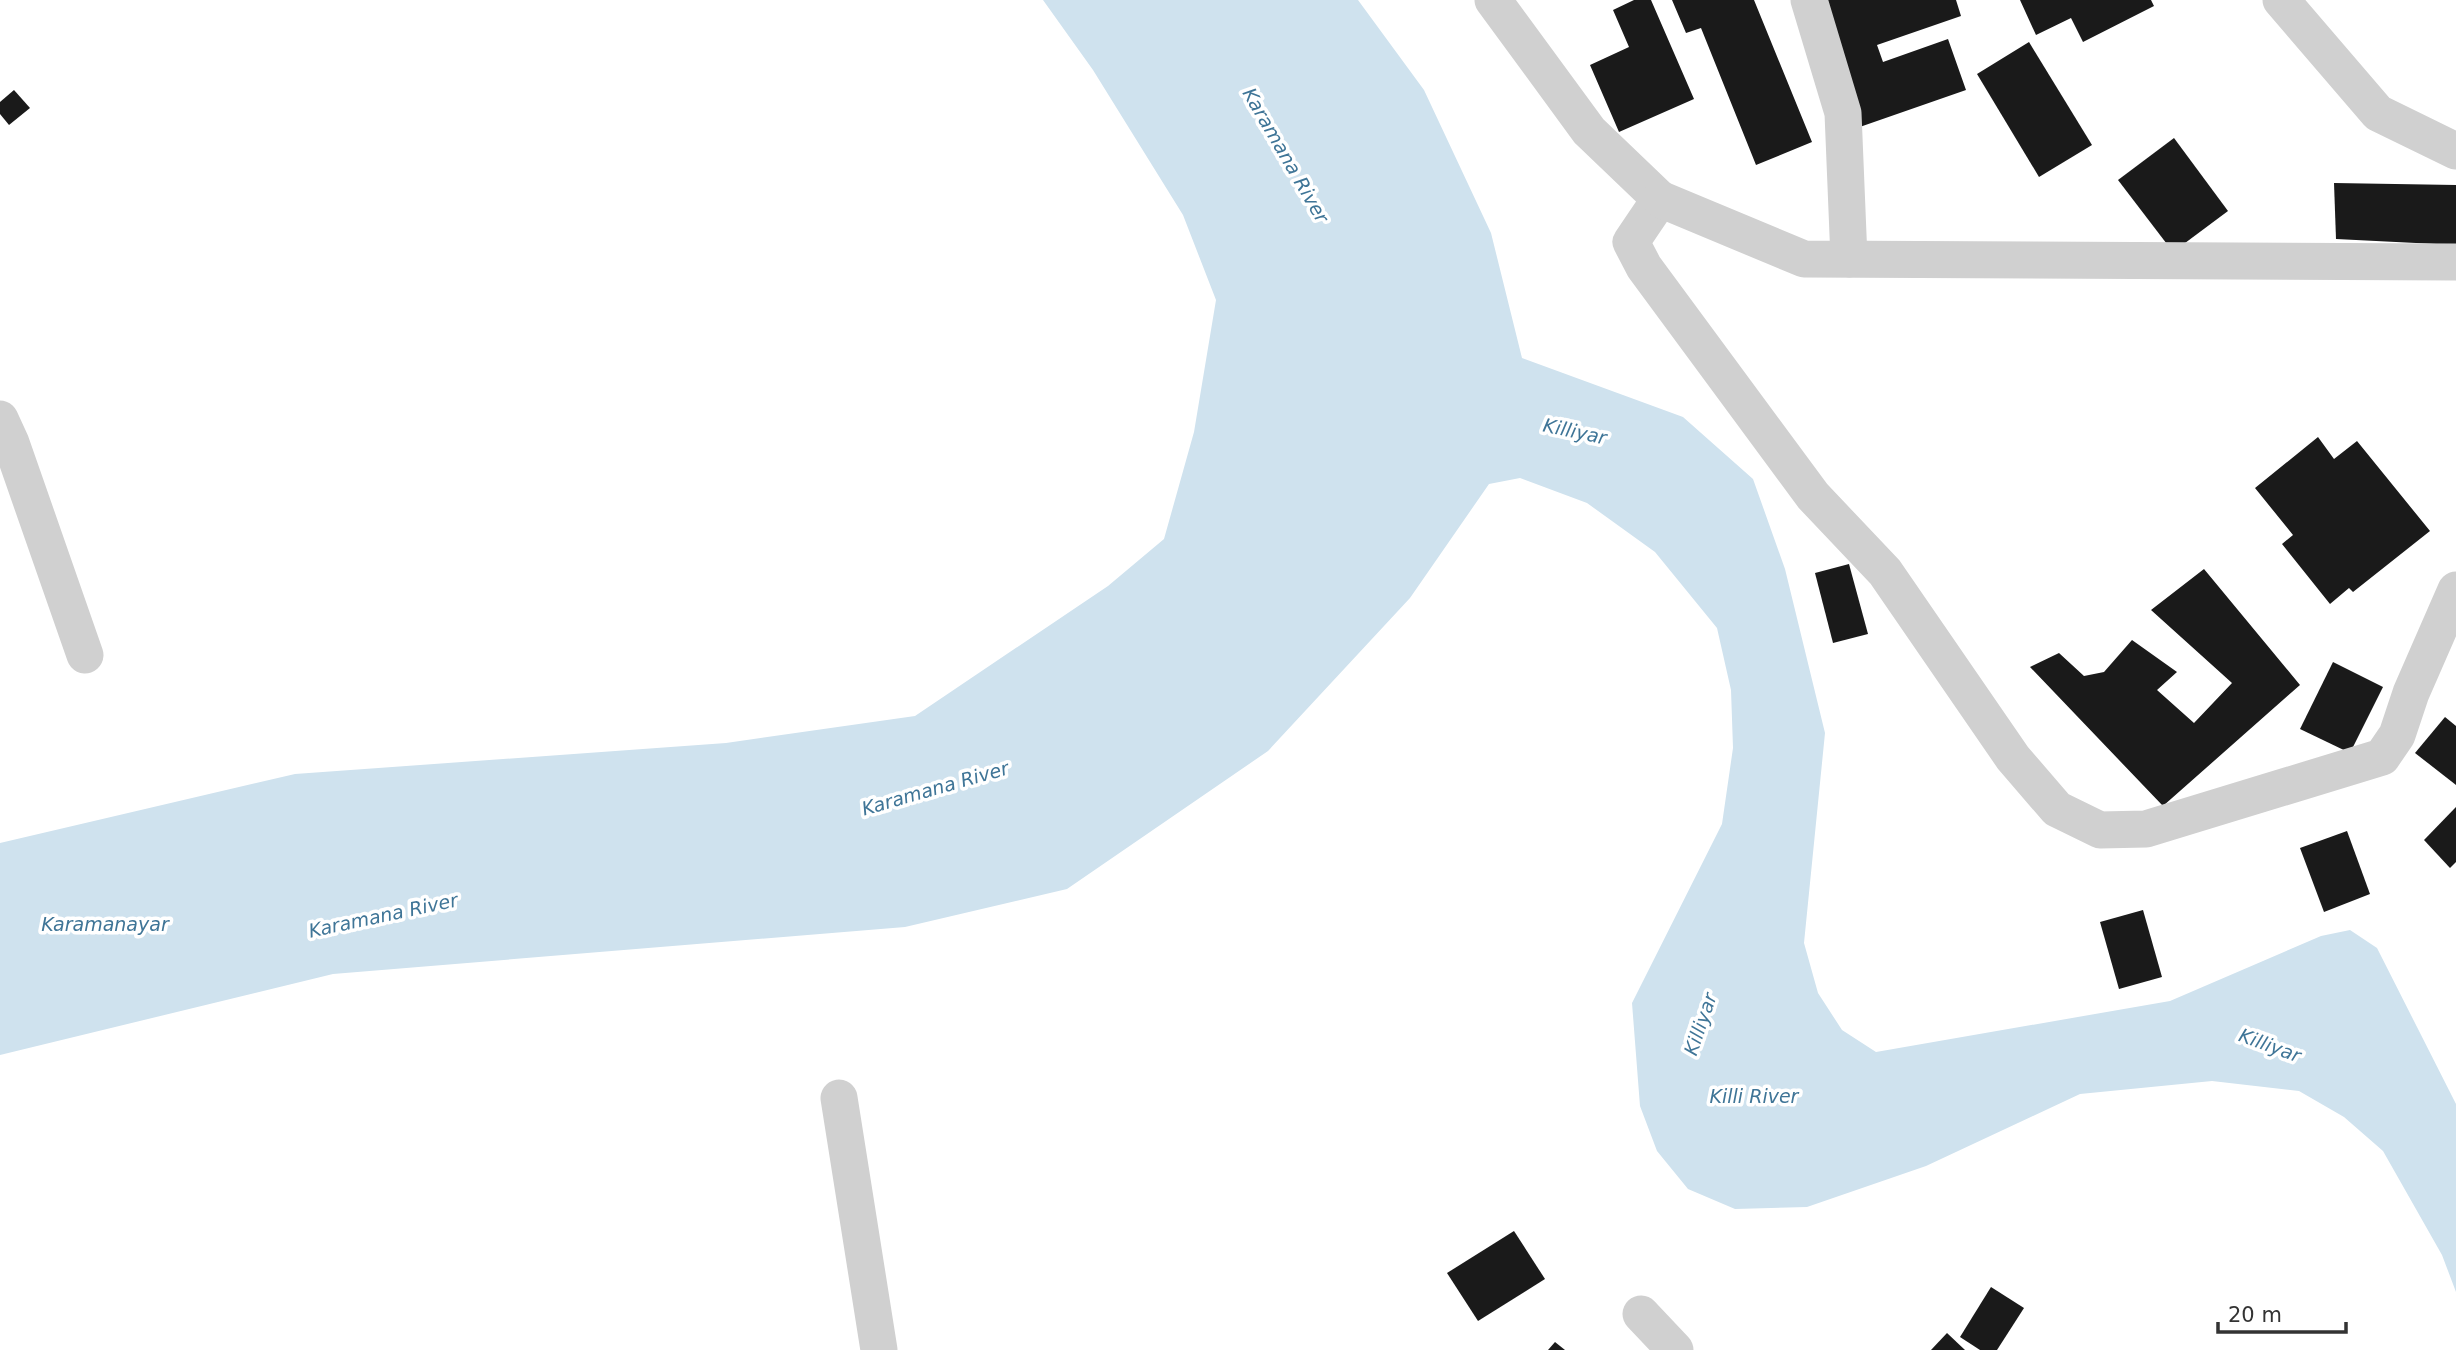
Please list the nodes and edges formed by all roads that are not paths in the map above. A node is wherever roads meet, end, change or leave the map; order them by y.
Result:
1 (1493, 0) edge
2 (1808, 0) edge
3 (2281, 0) edge
4 (2456, 151) edge
5 (1660, 199) junction
6 (1849, 260) junction
7 (2456, 262) edge
8 (0, 419) edge
9 (2456, 590) edge
10 (85, 655) dead end
11 (839, 1098) dead end
12 (1641, 1314) dead end
13 (879, 1350) edge
14 (1675, 1350) edge

1 - 5 street
2 - 6 street
3 - 4 street
5 - 6 street
5 - 9 street
6 - 7 street
8 - 10 street
11 - 13 street
12 - 14 street

